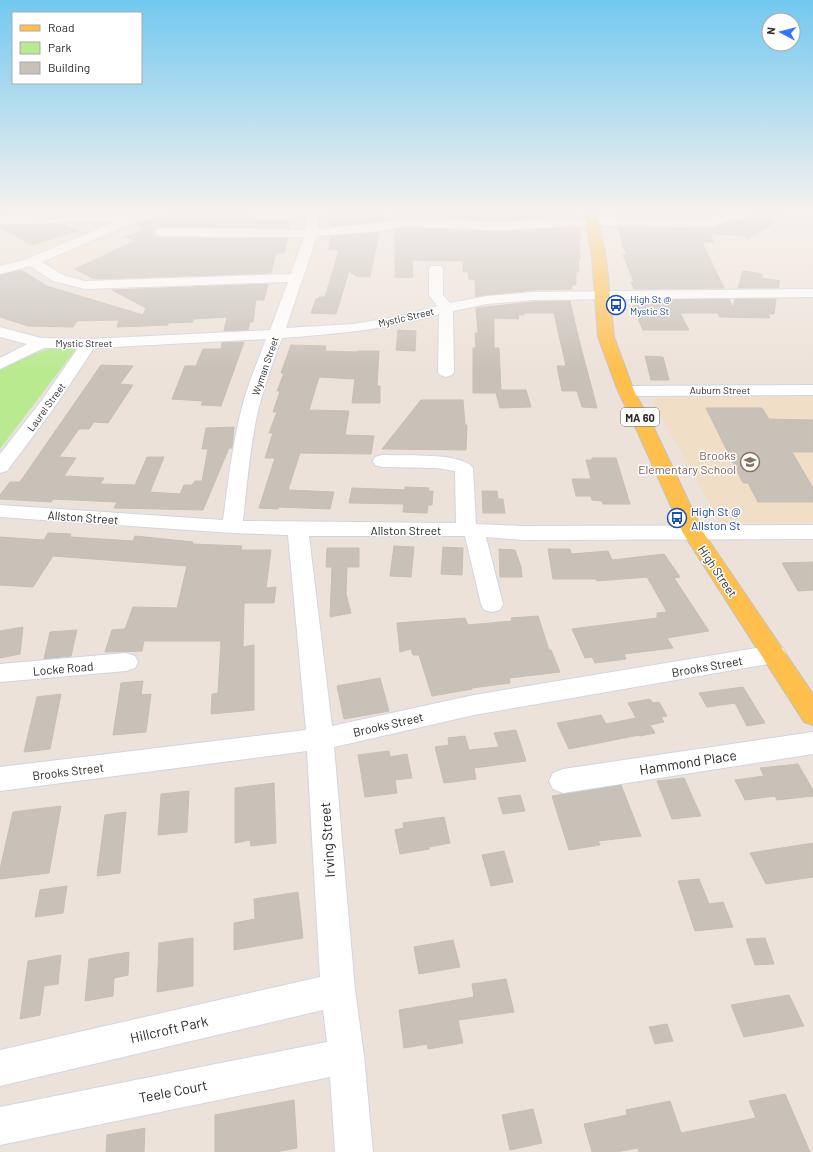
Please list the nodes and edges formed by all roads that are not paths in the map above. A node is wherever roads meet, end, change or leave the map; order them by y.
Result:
1 (25, 264) edge
2 (35, 264) edge
3 (302, 264) edge
4 (600, 264) edge
5 (436, 269) dead end
6 (0, 270) edge
7 (297, 278) junction
8 (813, 293) edge
9 (603, 296) junction
10 (446, 308) junction
11 (0, 332) edge
12 (275, 334) junction
13 (41, 343) junction
14 (90, 344) junction
15 (0, 364) edge
16 (446, 372) dead end
17 (813, 390) edge
18 (626, 391) junction
19 (382, 461) dead end
20 (0, 468) edge
21 (0, 512) edge
22 (232, 527) junction
23 (298, 529) junction
24 (470, 530) junction
25 (813, 532) edge
26 (693, 533) junction
27 (492, 604) dead end
28 (774, 654) junction
29 (126, 662) dead end
30 (0, 673) edge
31 (810, 704) edge
32 (320, 739) junction
33 (813, 743) edge
34 (0, 779) edge
35 (563, 781) dead end
36 (338, 990) junction
37 (346, 1056) junction
38 (0, 1068) edge
39 (0, 1126) edge
40 (354, 1152) edge

1 - 6 street
2 - 7 street
3 - 7 street, Wyman Street
4 - 9 main road, High Street / MA 60
5 - 10 street
7 - 12 street, Wyman Street
8 - 9 street, Mystic Street
9 - 10 street, Mystic Street
9 - 18 main road, High Street / MA 60
10 - 12 street, Mystic Street
10 - 16 street
11 - 13 street, Mystic Street
12 - 14 street, Mystic Street
12 - 22 street, Wyman Street
13 - 14 street, Mystic Street
13 - 15 street
14 - 20 street, Laurel Street
17 - 18 street, Auburn Street
18 - 26 main road, High Street / MA 60
19 - 24 street
21 - 22 street, Allston Street
22 - 23 street, Allston Street
23 - 24 street, Allston Street
23 - 32 street, Irving Street
24 - 26 street, Allston Street
24 - 27 street
25 - 26 street, Allston Street
26 - 28 main road, High Street / MA 60
28 - 31 main road, High Street / MA 60
28 - 32 street, Brooks Street
29 - 30 street, Locke Road
32 - 34 street, Brooks Street
32 - 36 street, Irving Street
33 - 35 street, Hammond Place
36 - 37 street, Irving Street
36 - 38 street, Hillcroft Park
37 - 39 street, Teele Court
37 - 40 street, Irving Street

